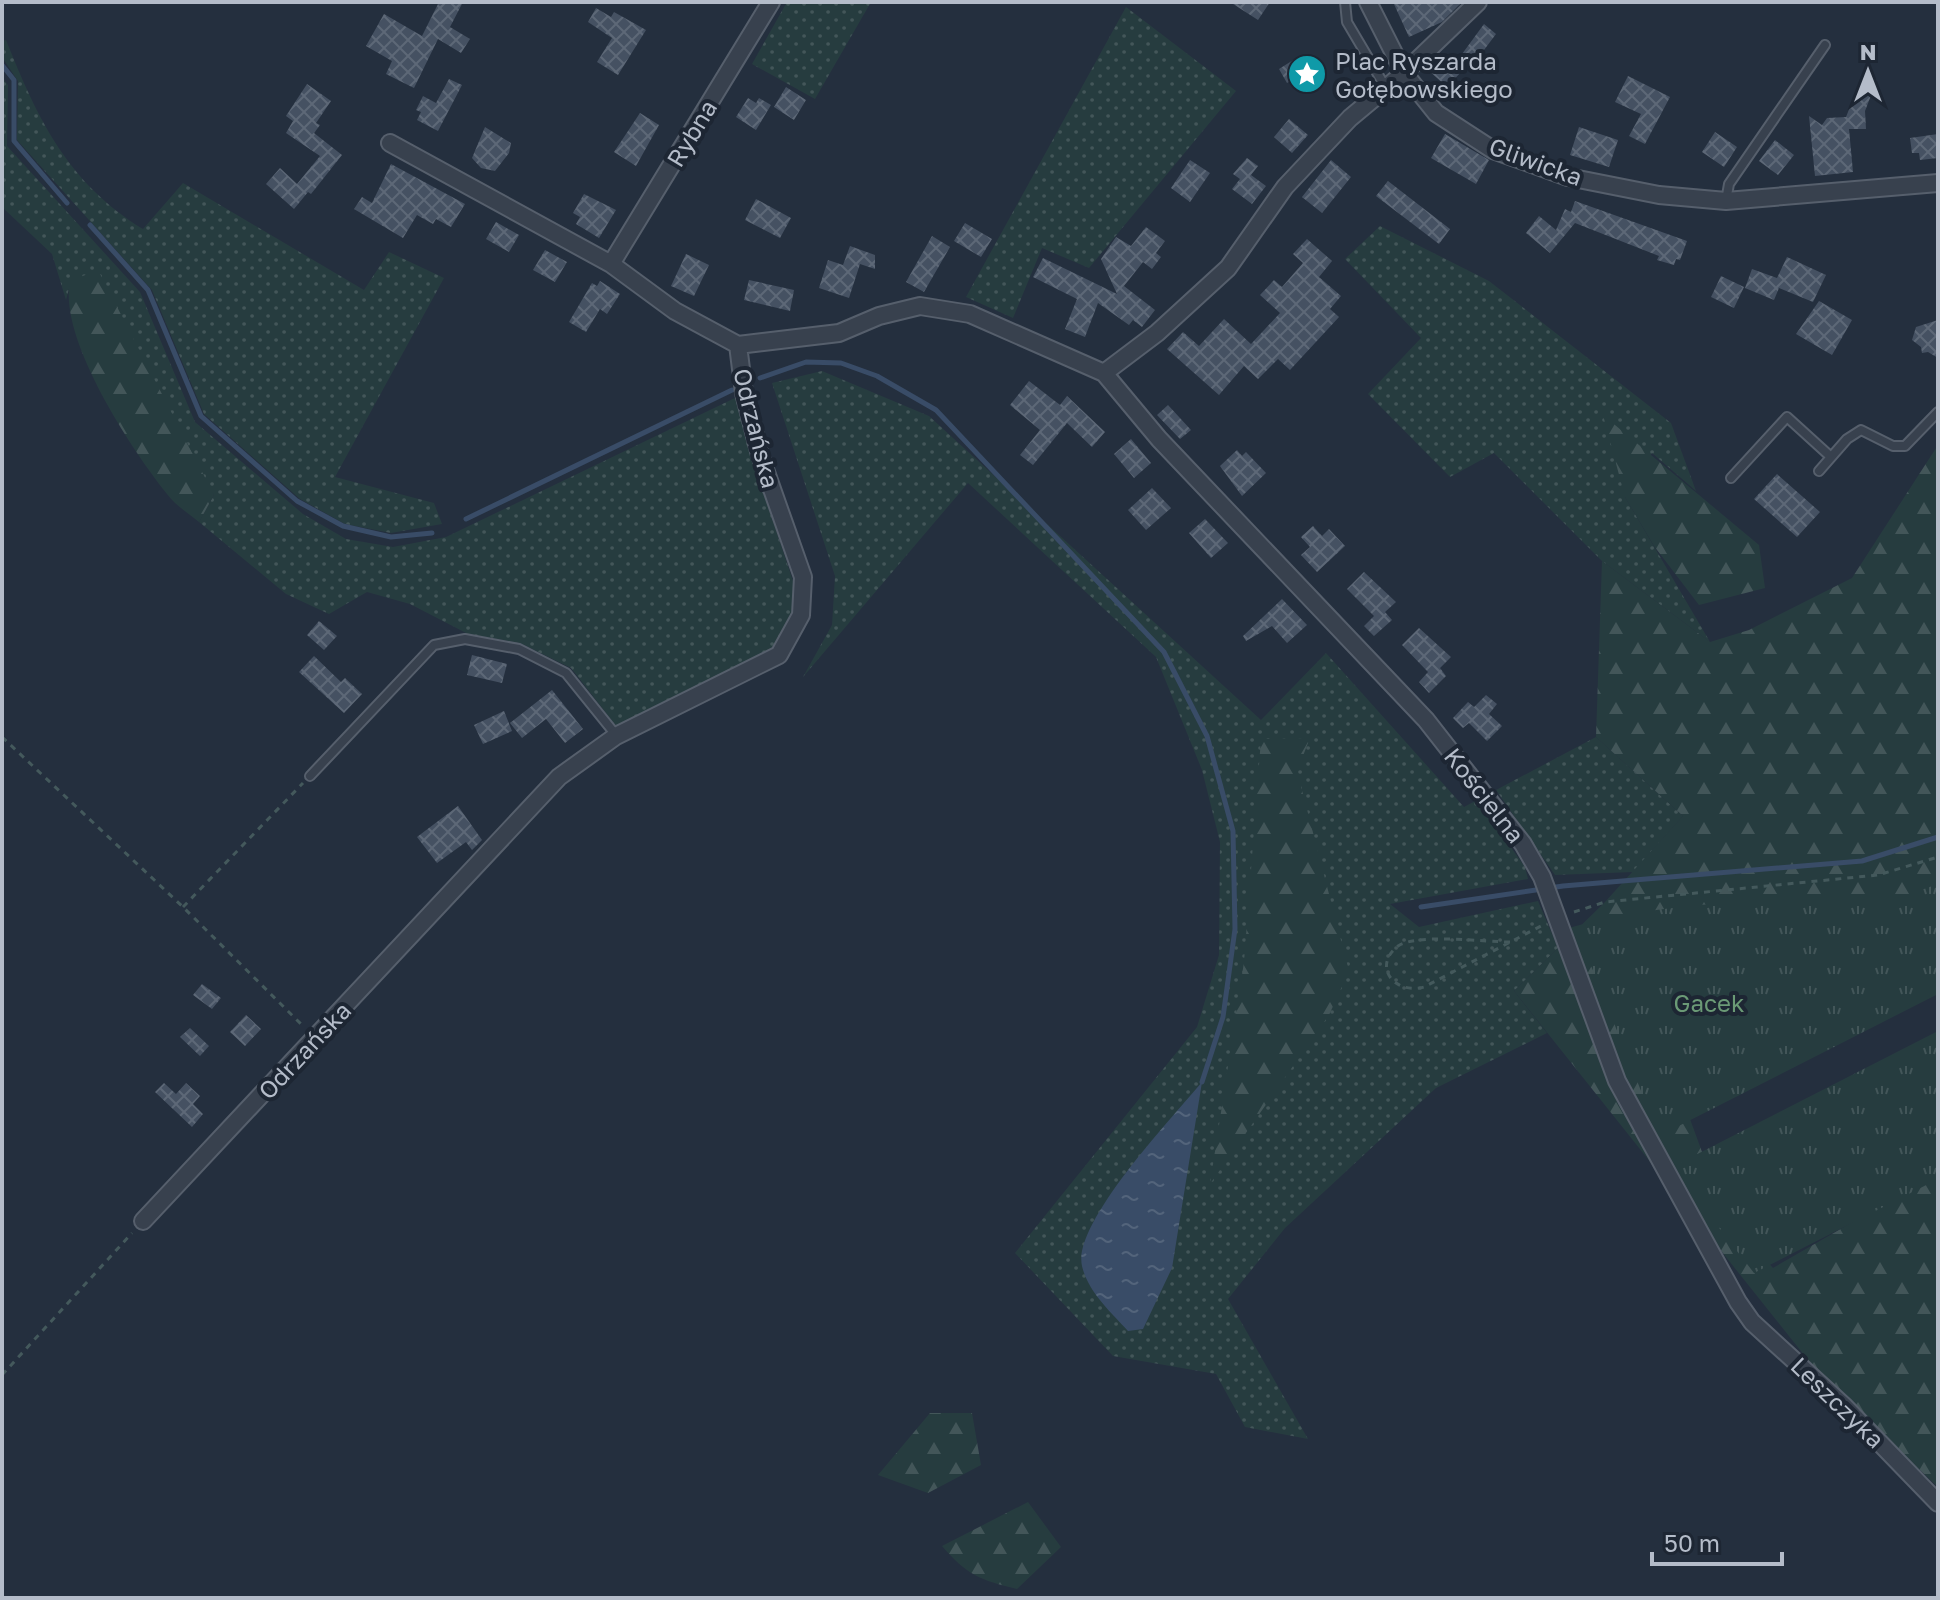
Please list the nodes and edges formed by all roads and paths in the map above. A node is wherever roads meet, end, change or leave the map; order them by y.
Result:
1 (771, 2) edge
2 (1345, 2) edge
3 (1368, 2) edge
4 (1478, 2) edge
5 (1825, 45) dead end
6 (1404, 73) junction
7 (1386, 88) junction
8 (390, 143) dead end
9 (1938, 183) edge
10 (1726, 201) junction
11 (611, 264) junction
12 (738, 345) junction
13 (1104, 373) junction
14 (1938, 412) edge
15 (1831, 457) junction
16 (1819, 471) dead end
17 (1731, 478) dead end
18 (616, 736) junction
19 (2, 737) edge
20 (310, 776) joint
21 (1938, 857) edge
22 (183, 907) junction
23 (1556, 918) junction
24 (1510, 942) junction
25 (315, 1038) junction
26 (143, 1221) joint
27 (1738, 1302) joint
28 (2, 1375) edge
29 (1938, 1503) edge

1 - 11 street, Rybna
2 - 7 lane
3 - 6 street, Gliwicka
4 - 6 street
5 - 10 lane
6 - 7 street
6 - 10 street, Gliwicka
7 - 13 street
8 - 11 street
9 - 10 street, Gliwicka
11 - 12 street
12 - 13 street, Odrzańska
12 - 18 street, Odrzańska
13 - 23 street, Kościelna
14 - 15 lane
15 - 16 lane
15 - 17 lane
18 - 20 lane
18 - 25 street, Odrzańska
19 - 22 path
20 - 22 path
21 - 23 path
22 - 25 path
23 - 24 path
23 - 27 street, Kościelna
24 - 24 path
25 - 26 street, Odrzańska
26 - 28 path
27 - 29 street, Leszczyka

